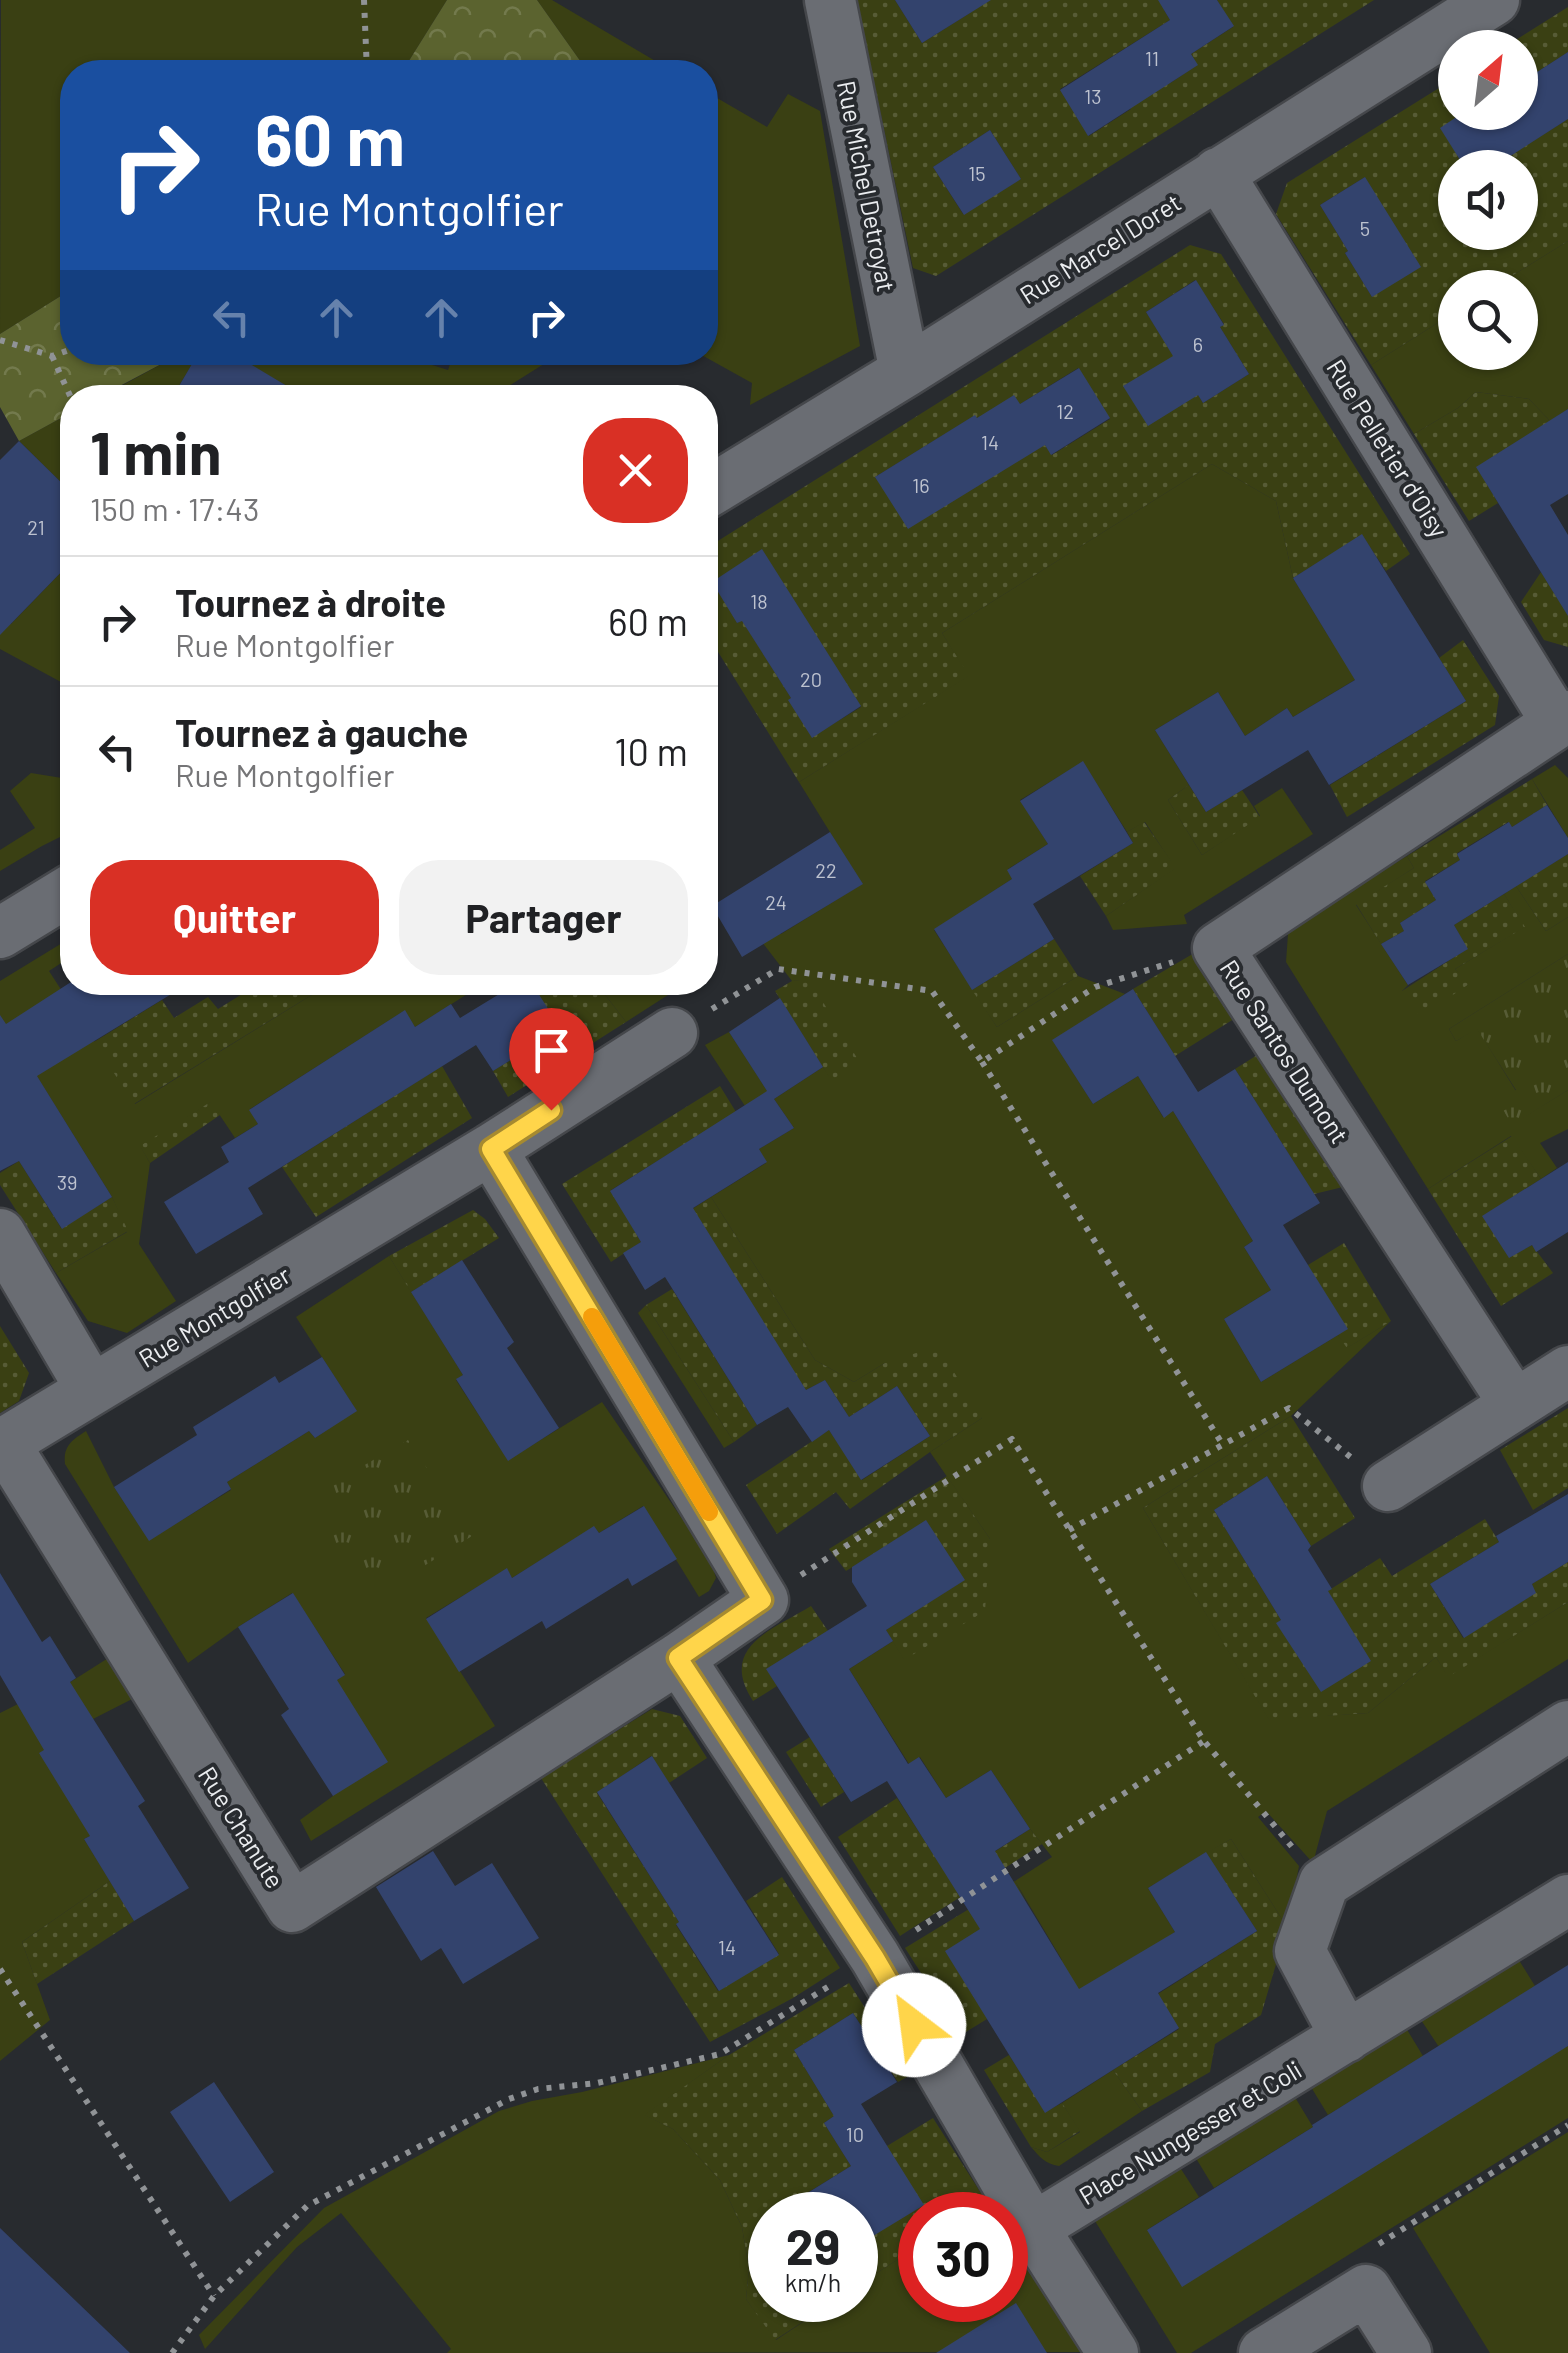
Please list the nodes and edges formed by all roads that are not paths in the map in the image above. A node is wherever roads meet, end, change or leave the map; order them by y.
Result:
1 (830, 0) edge
2 (1494, 0) edge
3 (1218, 173) junction
4 (905, 372) junction
5 (718, 486) edge
6 (1563, 720) edge
7 (60, 896) edge
8 (0, 933) edge
9 (672, 1033) road end
10 (491, 1149) junction
11 (0, 1234) edge
12 (1568, 1371) edge
13 (91, 1390) junction
14 (1515, 1405) junction
15 (1388, 1486) road end
16 (678, 1658) junction
17 (1568, 1726) edge
18 (1568, 1900) edge
19 (1346, 2037) junction
20 (1033, 2228) junction
21 (1113, 2353) edge
22 (1264, 2353) edge
23 (1406, 2353) edge

1 - 4 street, Rue Michel Detroyat
2 - 3 street, Rue Marcel Doret
3 - 4 street, Rue Marcel Doret
3 - 6 street, Rue Pelletier d'Oisy
4 - 5 street, Rue Marcel Doret
6 - 14 street, Rue Santos Dumont
7 - 8 street
9 - 10 street, Rue Montgolfier
10 - 13 street, Rue Montgolfier
10 - 16 street
11 - 13 street
12 - 14 street
13 - 16 street, Rue Chanute
14 - 15 street
16 - 20 street
17 - 19 street
18 - 19 street, Place Nungesser et Coli
19 - 20 street, Place Nungesser et Coli
20 - 21 street
22 - 23 street

